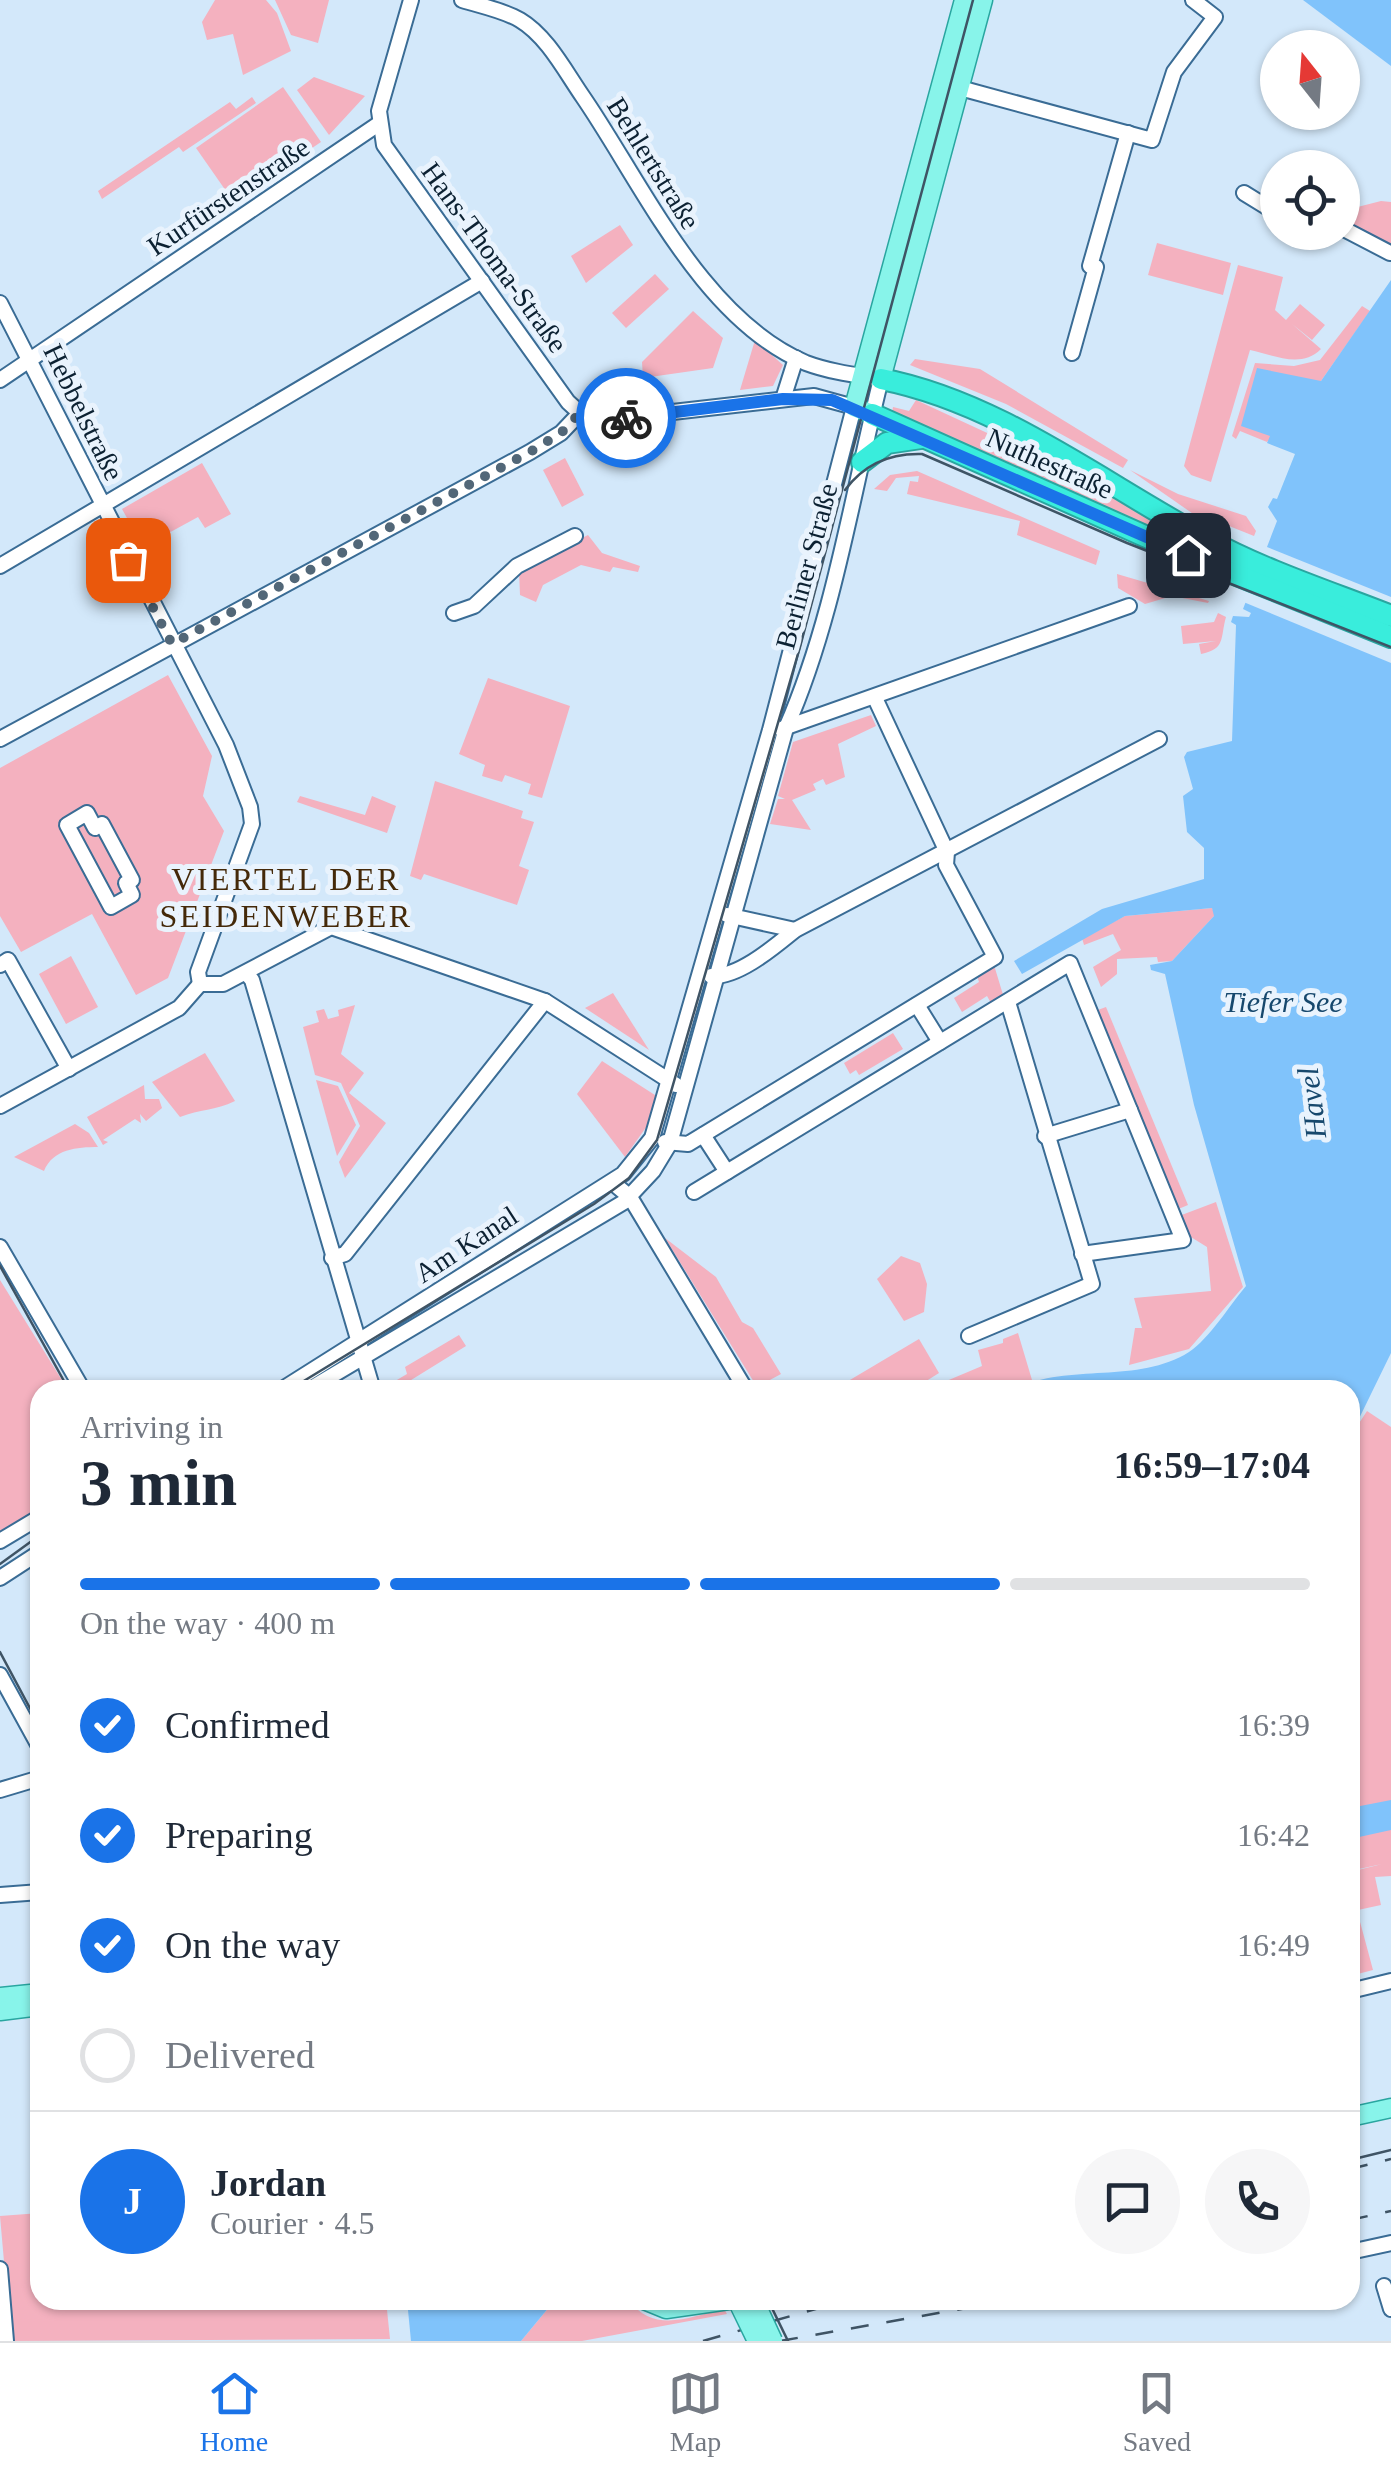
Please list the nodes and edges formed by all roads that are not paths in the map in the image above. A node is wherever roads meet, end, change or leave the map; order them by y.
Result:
1 (411, 0) edge
2 (462, 0) edge
3 (964, 0) edge
4 (983, 0) edge
5 (1193, 0) edge
6 (960, 88) junction
7 (378, 125) junction
8 (1128, 133) junction
9 (1244, 192) dead end
10 (1260, 202) edge
11 (1360, 237) edge
12 (1390, 253) edge
13 (482, 281) junction
14 (0, 303) edge
15 (1072, 353) dead end
16 (796, 358) junction
17 (29, 360) junction
18 (871, 377) junction
19 (0, 380) edge
20 (783, 399) junction
21 (863, 411) junction
22 (580, 413) junction
23 (928, 438) junction
24 (862, 462) junction
25 (103, 509) junction
26 (576, 536) dead end
27 (1240, 565) junction
28 (0, 566) edge
29 (1129, 606) dead end
30 (454, 612) dead end
31 (1391, 616) edge
32 (1391, 637) edge
33 (172, 644) junction
34 (876, 698) junction
35 (778, 729) junction
36 (0, 739) edge
37 (1158, 739) dead end
38 (68, 828) joint
39 (946, 852) junction
40 (734, 915) junction
41 (713, 924) junction
42 (795, 930) junction
43 (0, 964) edge
44 (701, 972) junction
45 (246, 974) junction
46 (716, 977) junction
47 (200, 984) junction
48 (546, 1002) junction
49 (1008, 1002) junction
50 (917, 1005) junction
51 (940, 1042) junction
52 (69, 1069) junction
53 (671, 1084) junction
54 (687, 1089) junction
55 (0, 1106) edge
56 (1130, 1110) junction
57 (704, 1134) junction
58 (1045, 1136) junction
59 (652, 1138) junction
60 (670, 1142) junction
61 (727, 1172) junction
62 (612, 1182) junction
63 (694, 1192) dead end
64 (630, 1198) junction
65 (0, 1247) edge
66 (1082, 1254) junction
67 (332, 1258) junction
68 (969, 1336) dead end
69 (358, 1349) junction
70 (77, 1380) edge
71 (299, 1380) edge
72 (320, 1380) edge
73 (369, 1380) edge
74 (740, 1380) edge
75 (30, 1524) edge
76 (0, 1542) edge
77 (30, 1558) edge
78 (0, 1578) edge
79 (0, 1675) edge
80 (30, 1730) edge
81 (30, 1783) edge
82 (0, 1790) edge
83 (30, 1893) edge
84 (0, 1895) edge
85 (1391, 1981) edge
86 (1360, 1989) edge
87 (30, 1993) edge
88 (0, 1996) edge
89 (30, 2007) edge
90 (0, 2010) edge
91 (1391, 2108) edge
92 (1360, 2116) edge
93 (1391, 2243) edge
94 (1360, 2250) edge
95 (0, 2269) edge
96 (1384, 2286) dead end
97 (1391, 2309) edge
98 (742, 2310) edge
99 (759, 2310) edge
100 (6, 2341) edge
101 (757, 2341) edge
102 (773, 2341) edge

1 - 7 street
2 - 16 street, Behlertstraße
3 - 18 main road, Berliner Straße
4 - 6 main road, Berliner Straße
5 - 8 street
6 - 8 street
6 - 18 main road, Berliner Straße
7 - 13 street, Hans-Thoma-Straße
7 - 17 street, Kurfürstenstraße
8 - 15 street
9 - 10 street
11 - 12 street
13 - 22 street, Hans-Thoma-Straße
13 - 25 street
14 - 17 street, Hebbelstraße
16 - 18 street, Behlertstraße
16 - 20 street
17 - 19 street, Kurfürstenstraße
17 - 25 street, Hebbelstraße
18 - 21 main road, Berliner Straße
18 - 27 highway, Nuthestraße
20 - 21 street
20 - 22 street
21 - 23 highway, Nuthestraße
21 - 24 street, Berliner Straße
21 - 35 street, Berliner Straße
22 - 33 street
23 - 24 highway
23 - 27 highway, Nuthestraße
24 - 35 street, Berliner Straße
25 - 28 street
25 - 33 street, Hebbelstraße
26 - 30 street
27 - 31 highway, Nuthestraße
27 - 32 highway, Nuthestraße
29 - 34 street
33 - 36 street
33 - 47 street, Hebbelstraße
34 - 35 street
34 - 39 street
35 - 40 street, Berliner Straße
35 - 41 street, Berliner Straße
37 - 39 street
38 - 38 street
39 - 42 street
39 - 50 street
40 - 41 street
40 - 42 street
40 - 46 street, Berliner Straße
41 - 44 street, Berliner Straße
42 - 46 street
43 - 52 street
44 - 46 street
44 - 53 street, Berliner Straße
45 - 47 street
45 - 48 street
45 - 67 street
46 - 54 street, Berliner Straße
47 - 52 street
48 - 53 street
48 - 67 street
49 - 51 street
49 - 56 street
49 - 58 street
50 - 51 street
50 - 57 street
51 - 61 street
52 - 55 street
53 - 54 street
53 - 59 street, Berliner Straße
54 - 60 street, Berliner Straße
56 - 58 street
56 - 66 street
57 - 60 street
57 - 61 street
58 - 66 street
59 - 60 street
59 - 62 street, Am Kanal
60 - 64 street, Am Kanal
61 - 63 street
62 - 64 street
62 - 69 street, Am Kanal
64 - 69 street, Am Kanal
64 - 74 street
65 - 70 street
66 - 68 street
67 - 69 street
69 - 71 street, Am Kanal
69 - 72 street, Am Kanal
69 - 73 street
75 - 76 street
77 - 78 street
79 - 80 street
81 - 82 street
83 - 84 street
85 - 86 street
87 - 88 main road
89 - 90 main road
91 - 92 main road
93 - 94 street
95 - 100 street
96 - 97 street
98 - 101 main road, bridge
99 - 102 main road, bridge

